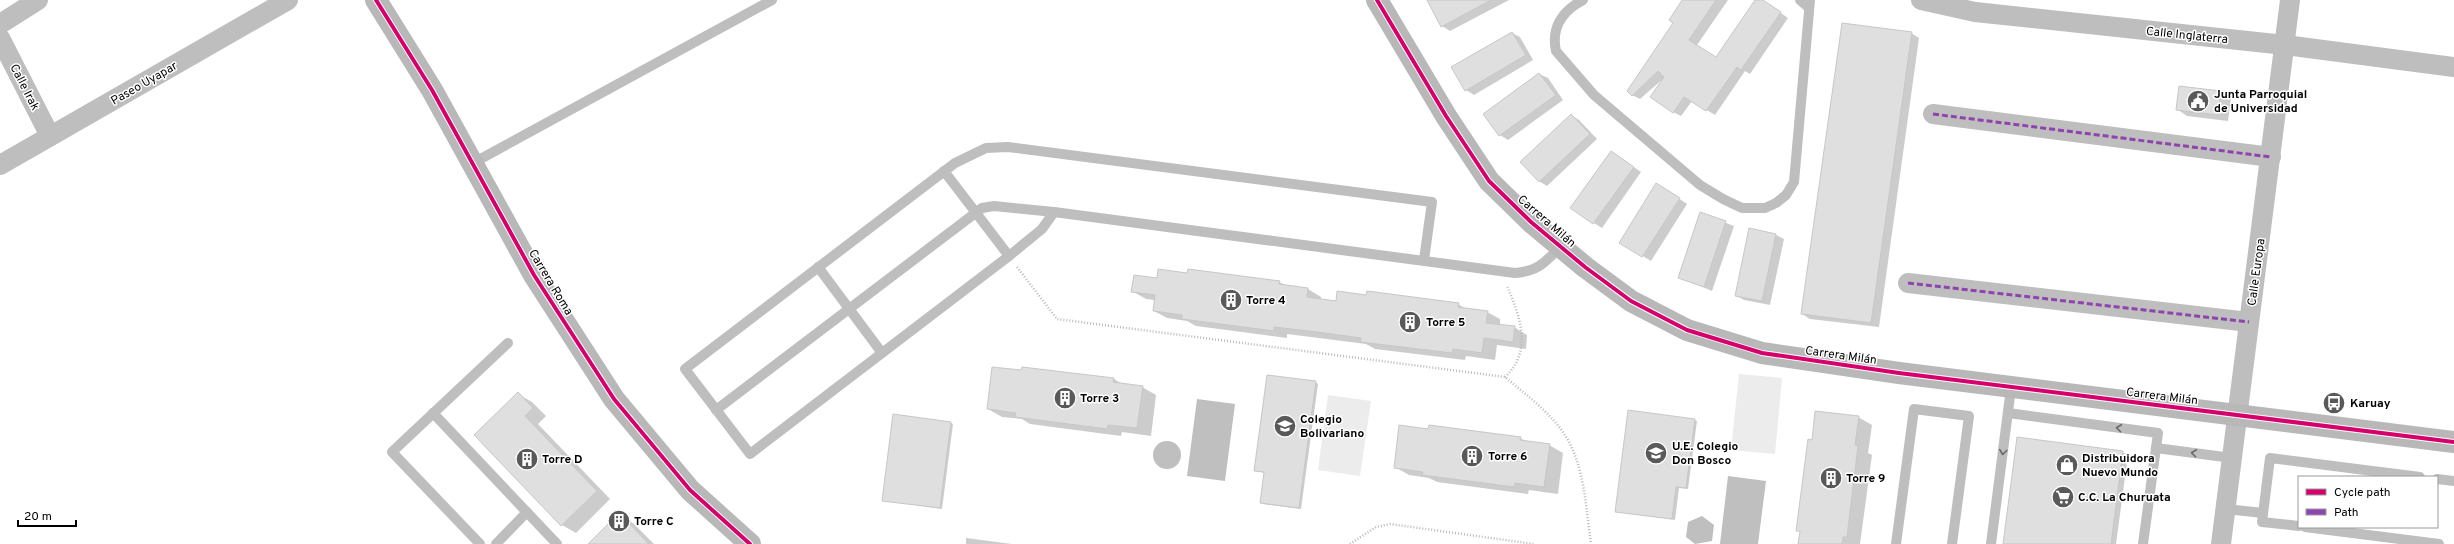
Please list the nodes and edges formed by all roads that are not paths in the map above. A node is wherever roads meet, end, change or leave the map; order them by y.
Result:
1 (38, 0) edge
2 (288, 0) edge
3 (376, 0) edge
4 (772, 0) edge
5 (1378, 0) edge
6 (1583, 0) edge
7 (1921, 0) edge
8 (2290, 0) edge
9 (1806, 2) edge
10 (0, 24) edge
11 (0, 38) edge
12 (2285, 45) junction
13 (2454, 67) edge
14 (1933, 114) dead end
15 (50, 136) junction
16 (2271, 157) junction
17 (472, 163) junction
18 (0, 164) edge
19 (944, 171) junction
20 (975, 212) junction
21 (1054, 212) junction
22 (1561, 246) junction
23 (1009, 256) junction
24 (1424, 260) junction
25 (818, 267) junction
26 (1908, 283) dead end
27 (849, 308) junction
28 (2249, 322) junction
29 (508, 343) dead end
30 (882, 353) junction
31 (2011, 388) junction
32 (716, 410) junction
33 (433, 413) junction
34 (2008, 413) junction
35 (2238, 415) junction
36 (2454, 442) edge
37 (2156, 448) junction
38 (2232, 458) junction
39 (2412, 476) edge
40 (2438, 479) edge
41 (2454, 481) edge
42 (2226, 509) junction
43 (527, 512) junction
44 (2263, 513) junction
45 (2298, 526) edge
46 (2313, 528) edge
47 (480, 544) edge
48 (496, 544) edge
49 (557, 544) edge
50 (750, 544) edge
51 (1896, 544) edge
52 (1952, 544) edge
53 (1991, 544) edge
54 (2143, 544) edge
55 (2222, 544) edge
56 (2440, 544) edge

1 - 10 street
2 - 15 street, Paseo Uyapar
3 - 17 street, Carrera Roma
4 - 17 lane
5 - 22 street, Carrera Milán
6 - 9 lane
7 - 12 street, Calle Inglaterra
8 - 12 street, Calle Europa
11 - 15 street, Calle Irak
12 - 13 street, Calle Inglaterra
12 - 16 street, Calle Europa
14 - 16 street
15 - 18 street, Paseo Uyapar
16 - 28 street, Calle Europa
17 - 50 street, Carrera Roma
19 - 20 lane
19 - 24 lane
19 - 25 lane
20 - 21 lane
20 - 23 lane
20 - 27 lane
21 - 23 lane
21 - 24 lane
22 - 24 lane
22 - 31 street, Carrera Milán
23 - 30 lane
25 - 27 lane
25 - 32 lane
26 - 28 street
27 - 30 lane
27 - 32 lane
28 - 35 street, Calle Europa
29 - 33 lane
30 - 32 lane
31 - 34 lane
31 - 35 street, Carrera Milán
33 - 43 lane
33 - 47 lane
37 -> 34 lane
34 -> 53 lane
35 - 36 street, Carrera Milán
35 - 38 street, Calle Europa
38 -> 37 lane
37 - 54 lane
38 - 42 street, Calle Europa
39 - 44 lane
40 - 41 lane
42 - 44 lane
42 - 55 street, Calle Europa
43 - 48 lane
43 - 49 lane
44 - 45 lane
46 - 56 lane
51 - 52 lane

